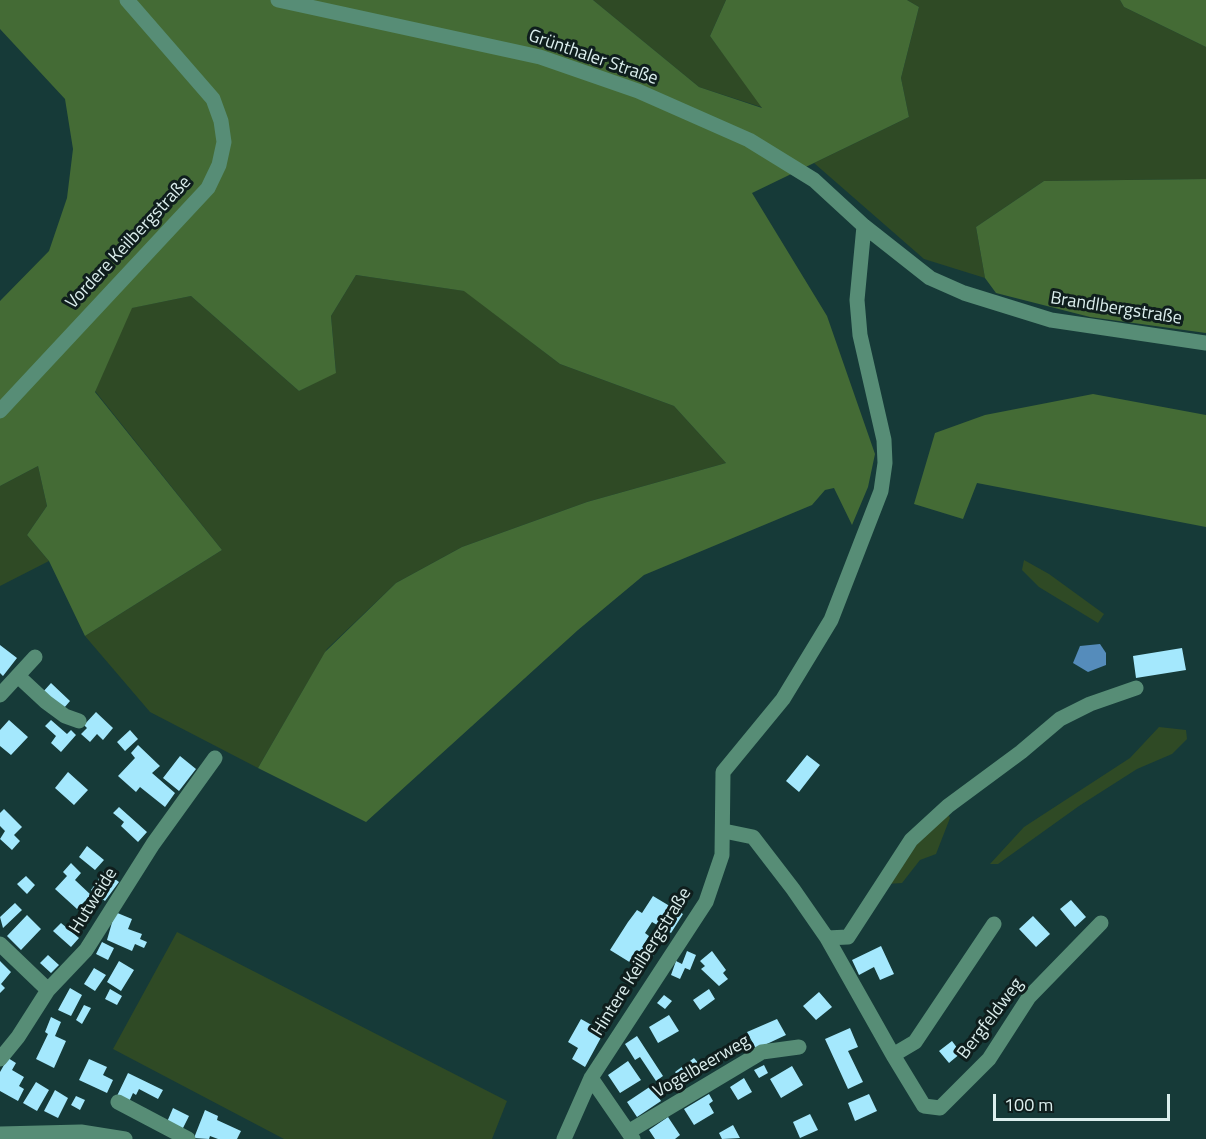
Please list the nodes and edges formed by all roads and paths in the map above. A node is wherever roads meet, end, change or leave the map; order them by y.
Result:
1 (127, 0) edge
2 (278, 0) edge
3 (864, 226) junction
4 (1206, 343) edge
5 (0, 411) edge
6 (35, 657) dead end
7 (18, 676) junction
8 (1136, 688) dead end
9 (0, 695) edge
10 (79, 721) dead end
11 (215, 758) dead end
12 (724, 831) junction
13 (1101, 923) dead end
14 (994, 924) dead end
15 (827, 938) junction
16 (0, 944) edge
17 (48, 990) junction
18 (799, 1047) dead end
19 (893, 1055) junction
20 (0, 1059) edge
21 (591, 1078) junction
22 (118, 1102) dead end
23 (0, 1134) edge
24 (80, 1135) edge
25 (631, 1136) edge
26 (125, 1139) edge
27 (188, 1139) edge
28 (564, 1139) edge

1 - 5 street, Vordere Keilbergstraße
2 - 3 street, Grünthaler Straße
3 - 4 street, Brandlbergstraße
3 - 12 street, Hintere Keilbergstraße
6 - 7 street
7 - 9 street
7 - 10 street
8 - 15 street
11 - 17 street, Hutweide
12 - 15 street, Bergfeldweg
12 - 21 street, Hintere Keilbergstraße
13 - 19 street, Bergfeldweg
14 - 19 street
15 - 19 street, Bergfeldweg
16 - 17 street
17 - 20 street, Hutweide
18 - 25 street, Vogelbeerweg
21 - 25 street
21 - 28 street, Hintere Keilbergstraße
22 - 27 street
23 - 24 street
24 - 26 street

